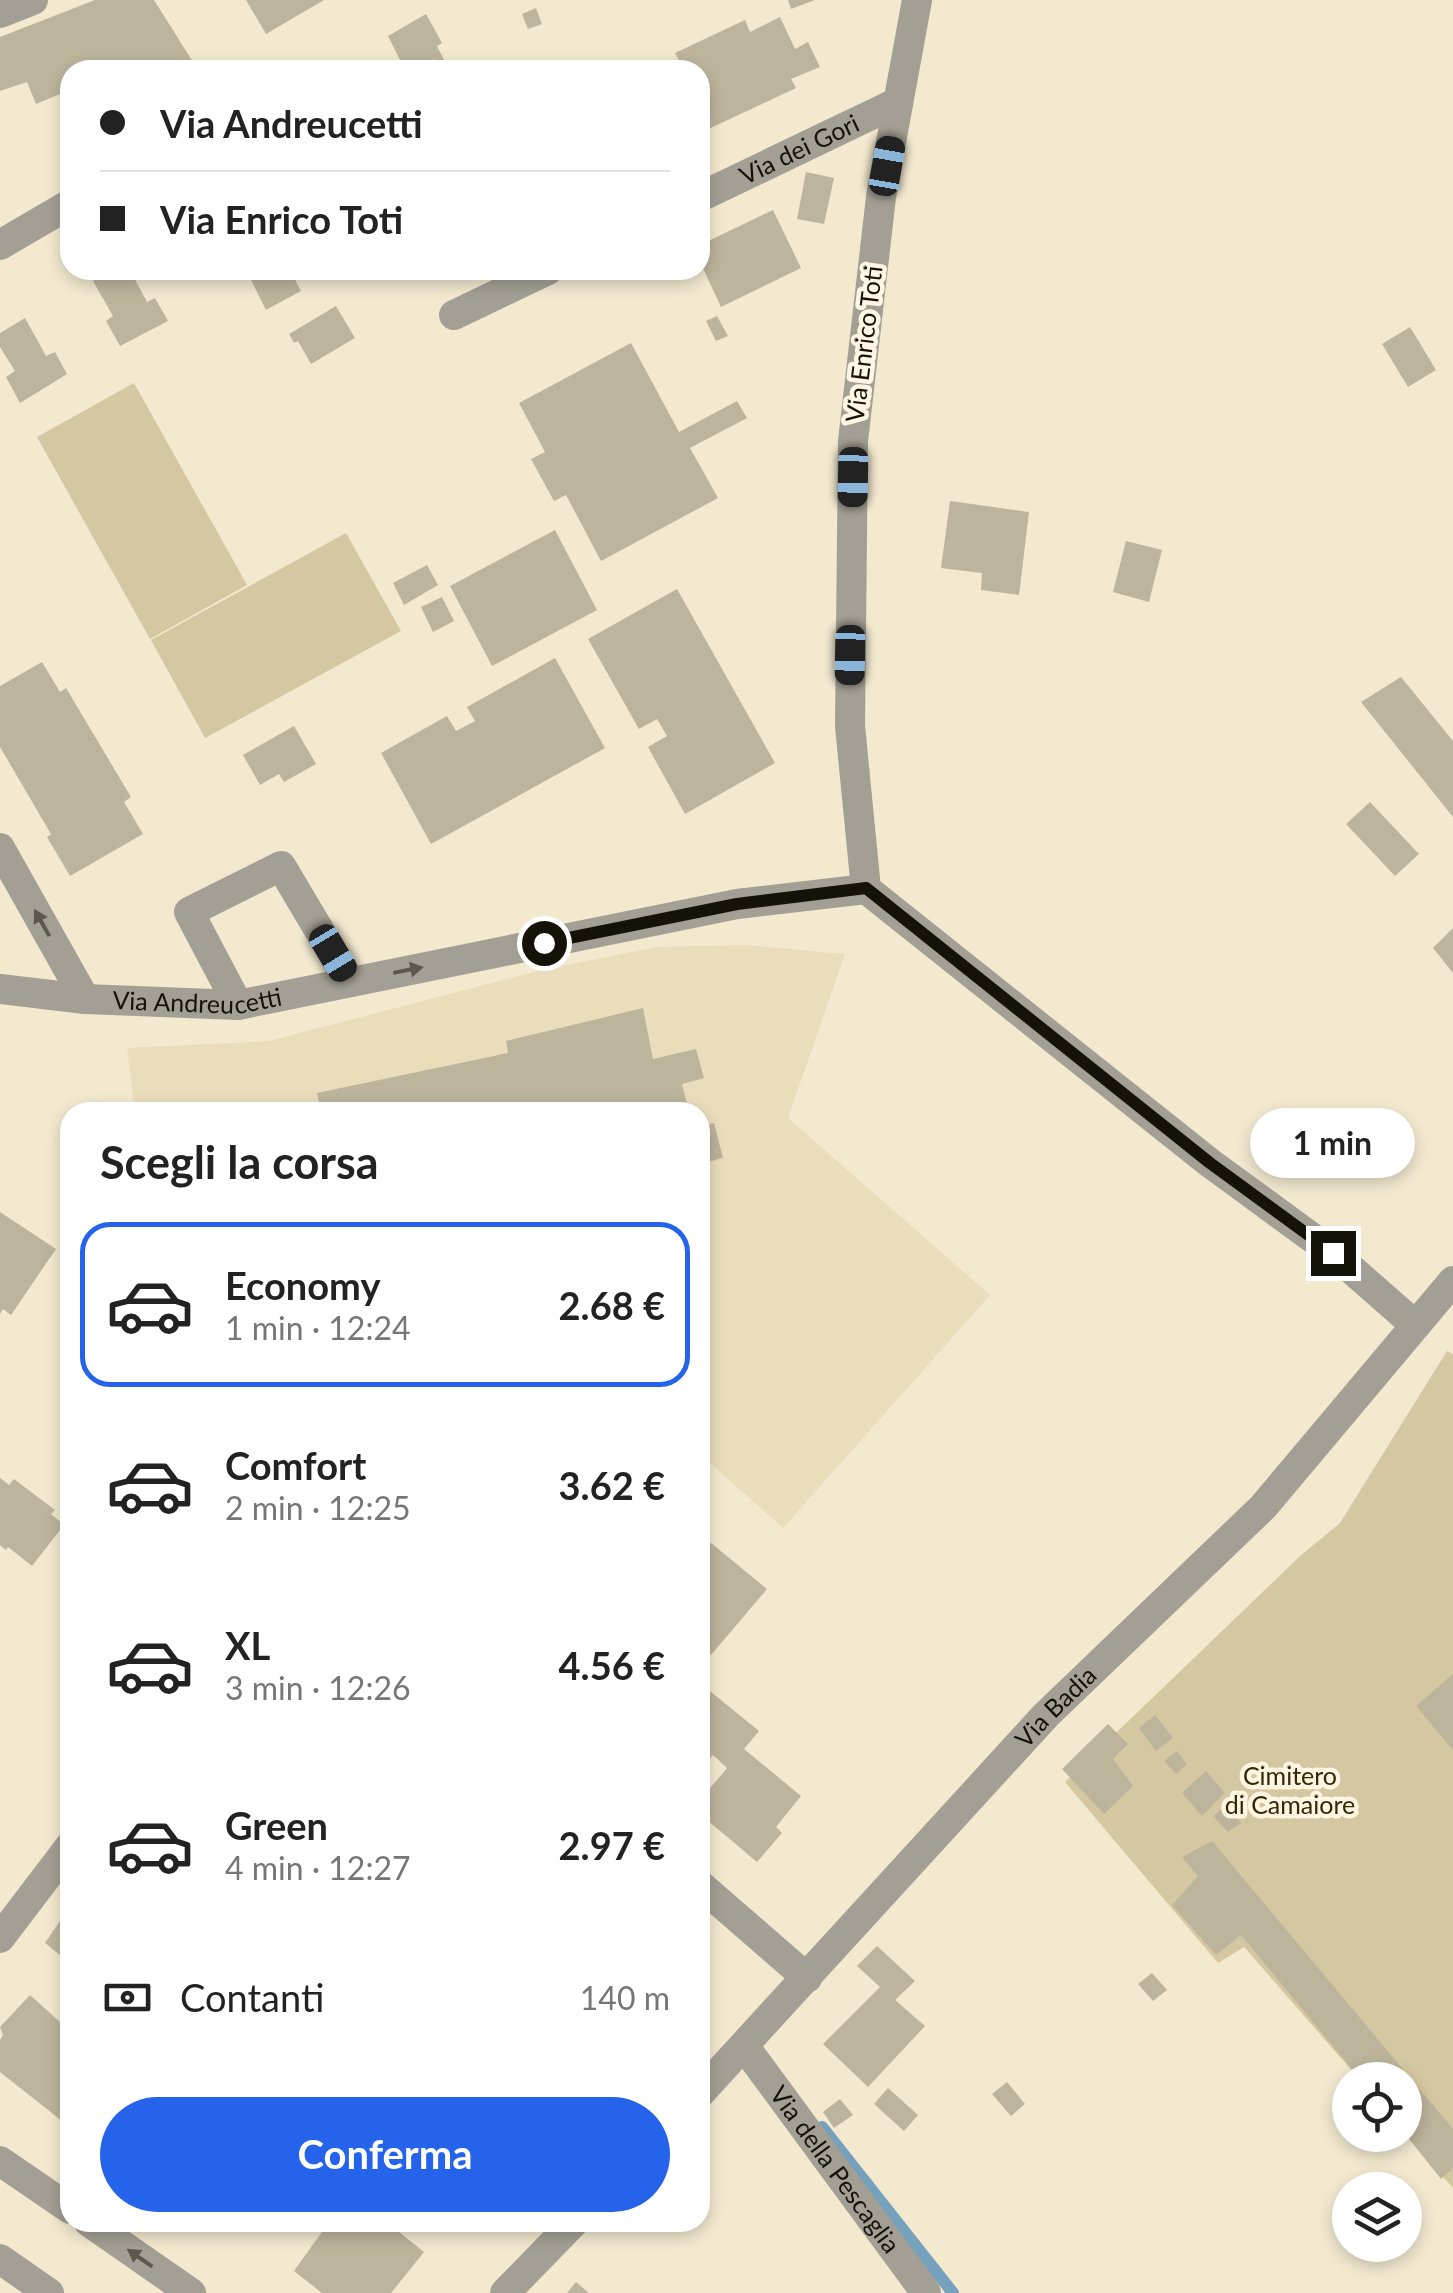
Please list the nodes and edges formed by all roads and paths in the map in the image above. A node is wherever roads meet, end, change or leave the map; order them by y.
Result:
1 (33, 0) edge
2 (916, 0) edge
3 (0, 13) edge
4 (898, 102) junction
5 (710, 192) edge
6 (60, 210) edge
7 (0, 244) edge
8 (527, 280) edge
9 (454, 315) dead end
10 (0, 848) edge
11 (866, 888) junction
12 (350, 982) junction
13 (0, 990) edge
14 (85, 998) junction
15 (238, 1005) junction
16 (1453, 1280) edge
17 (1415, 1325) junction
18 (60, 1859) edge
19 (710, 1895) edge
20 (0, 1938) edge
21 (807, 1978) junction
22 (746, 2047) junction
23 (710, 2084) edge
24 (0, 2161) edge
25 (60, 2200) edge
26 (105, 2232) edge
27 (564, 2232) edge
28 (0, 2259) edge
29 (49, 2293) edge
30 (191, 2293) edge
31 (505, 2293) edge
32 (926, 2293) edge

1 - 3 street
2 - 4 street, Via Enrico Toti
4 - 5 street, Via dei Gori
4 - 11 street, Via Enrico Toti
6 - 7 street
8 - 9 street
14 -> 10 street
12 -> 11 street, Via Andreucetti
11 - 17 street
12 - 15 street, Via Andreucetti
12 - 15 street
13 - 14 street, Via Andreucetti
14 - 15 street, Via Andreucetti
16 - 17 street, Via Badia
17 - 21 street, Via Badia
18 - 20 street
19 - 21 street
21 - 22 street, Via Badia
22 - 23 street, Via Badia
22 - 32 street, Via della Pescaglia
24 - 25 street
30 -> 26 street
27 - 31 street
28 - 29 street

